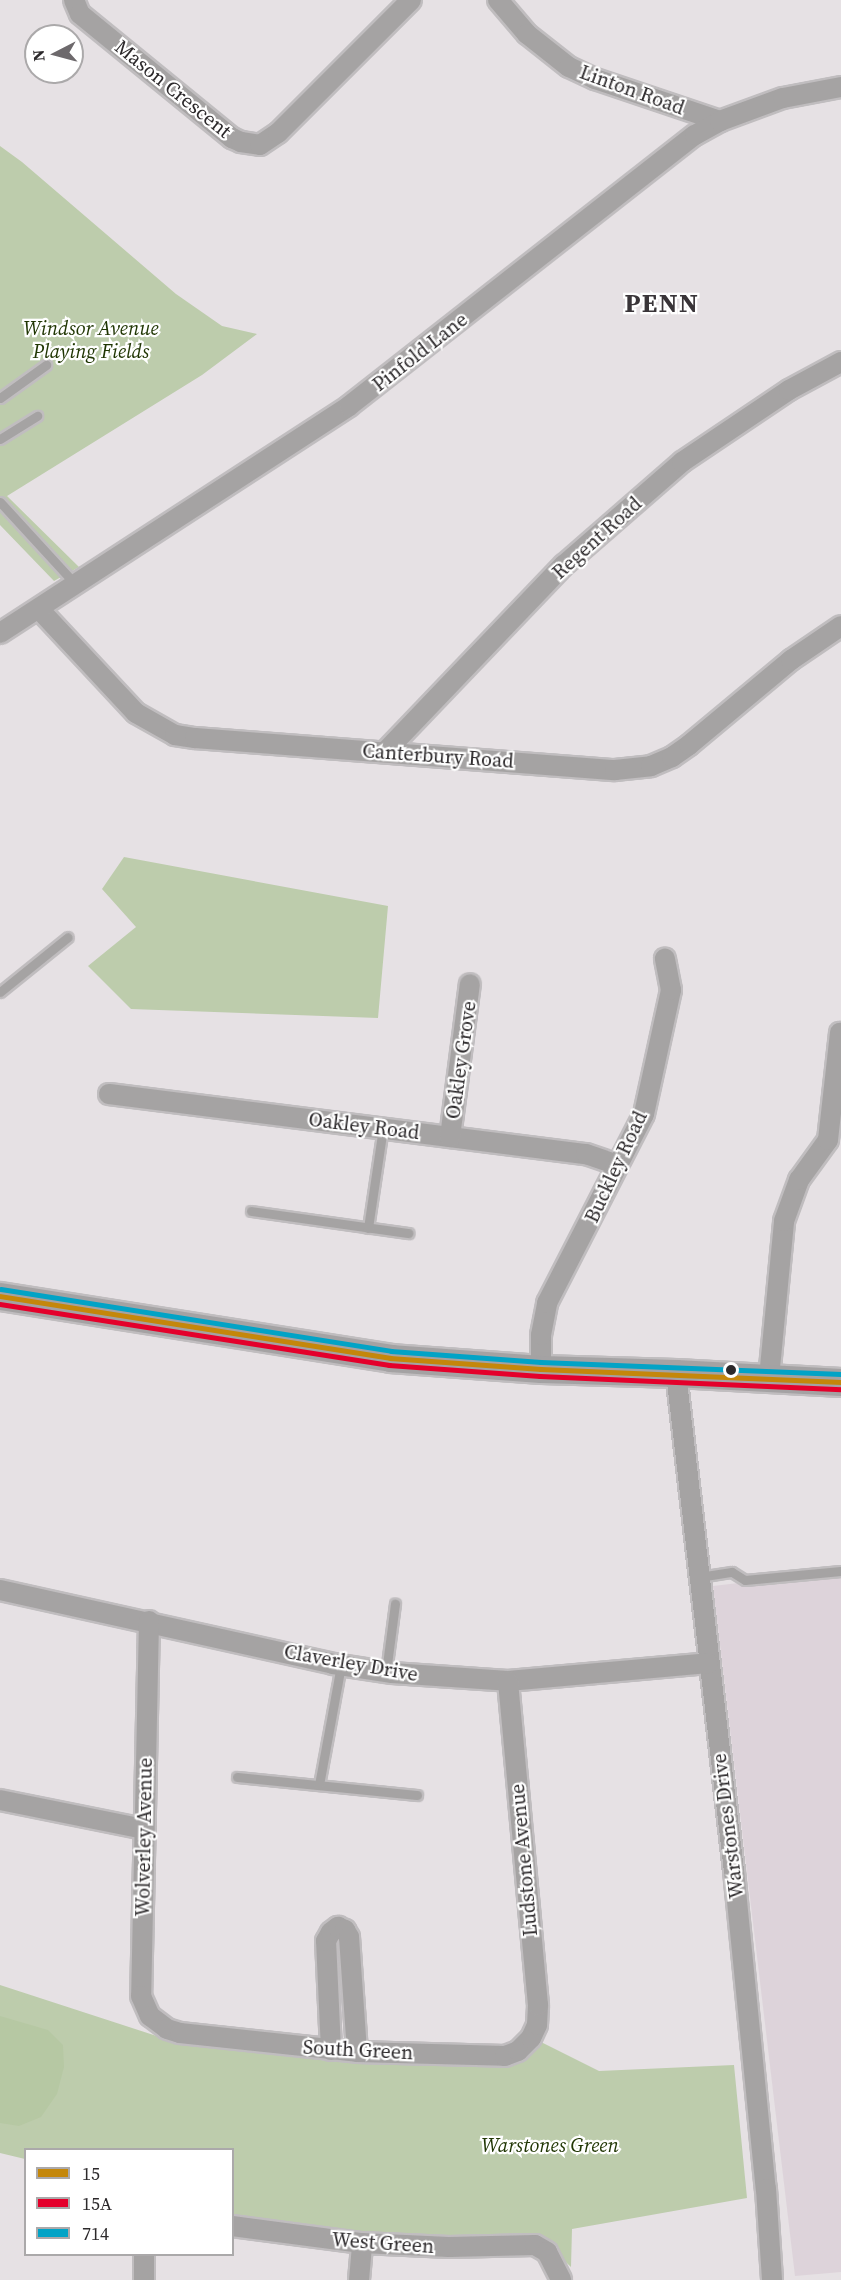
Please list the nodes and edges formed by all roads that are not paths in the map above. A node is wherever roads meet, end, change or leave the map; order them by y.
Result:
1 (74, 0) edge
2 (411, 0) edge
3 (498, 0) edge
4 (841, 87) edge
5 (720, 121) junction
6 (841, 362) edge
7 (46, 365) dead end
8 (0, 398) edge
9 (37, 416) dead end
10 (0, 439) edge
11 (0, 502) edge
12 (76, 585) junction
13 (39, 609) junction
14 (841, 626) edge
15 (0, 633) edge
16 (385, 752) junction
17 (68, 938) dead end
18 (665, 959) dead end
19 (470, 984) dead end
20 (0, 992) edge
21 (840, 1033) edge
22 (109, 1094) dead end
23 (383, 1128) junction
24 (450, 1137) junction
25 (618, 1165) junction
26 (251, 1211) dead end
27 (368, 1228) junction
28 (408, 1233) dead end
29 (0, 1296) edge
30 (541, 1369) junction
31 (676, 1373) junction
32 (769, 1377) junction
33 (841, 1383) edge
34 (841, 1571) edge
35 (699, 1577) junction
36 (0, 1590) edge
37 (395, 1604) dead end
38 (148, 1621) junction
39 (708, 1663) junction
40 (340, 1665) junction
41 (386, 1672) junction
42 (508, 1681) junction
43 (237, 1778) dead end
44 (319, 1785) junction
45 (417, 1795) dead end
46 (0, 1800) edge
47 (144, 1829) junction
48 (180, 2033) joint
49 (531, 2038) joint
50 (331, 2050) junction
51 (357, 2052) junction
52 (234, 2226) edge
53 (362, 2243) junction
54 (144, 2256) edge
55 (144, 2280) edge
56 (359, 2280) edge
57 (561, 2280) edge
58 (772, 2280) edge

1 - 2 street, Mason Crescent
3 - 5 street, Linton Road
4 - 5 street, Pinfold Lane
5 - 12 street, Pinfold Lane
6 - 16 street, Regent Road
7 - 8 lane
9 - 10 lane
11 - 12 lane
12 - 13 street, Pinfold Lane
13 - 15 street, Pinfold Lane
13 - 16 street, Canterbury Road
14 - 16 street, Canterbury Road
17 - 20 lane
18 - 25 street, Buckley Road
19 - 24 street, Oakley Grove
21 - 32 street
22 - 23 street, Oakley Road
23 - 24 street, Oakley Road
23 - 27 lane
24 - 25 street, Oakley Road
25 - 30 street, Buckley Road
26 - 27 lane
27 - 28 lane
29 - 30 street
30 - 31 street
31 - 32 street
31 - 35 street, Warstones Drive
32 - 33 street
34 - 35 lane
35 - 39 street, Warstones Drive
36 - 38 street, Claverley Drive
37 - 41 lane
38 - 40 street, Claverley Drive
38 - 47 street, Wolverley Avenue
39 - 42 street, Claverley Drive
39 - 58 street, Warstones Drive
40 - 41 street, Claverley Drive
40 - 44 lane
41 - 42 street, Claverley Drive
42 - 49 street, Ludstone Avenue
43 - 44 lane
44 - 45 lane
46 - 47 street
47 - 48 street, Wolverley Avenue
48 - 50 street, South Green
49 - 51 street, South Green
50 - 51 street, South Green
50 - 51 street
52 - 53 street, West Green
53 - 56 street
53 - 57 street, West Green
54 - 55 street

